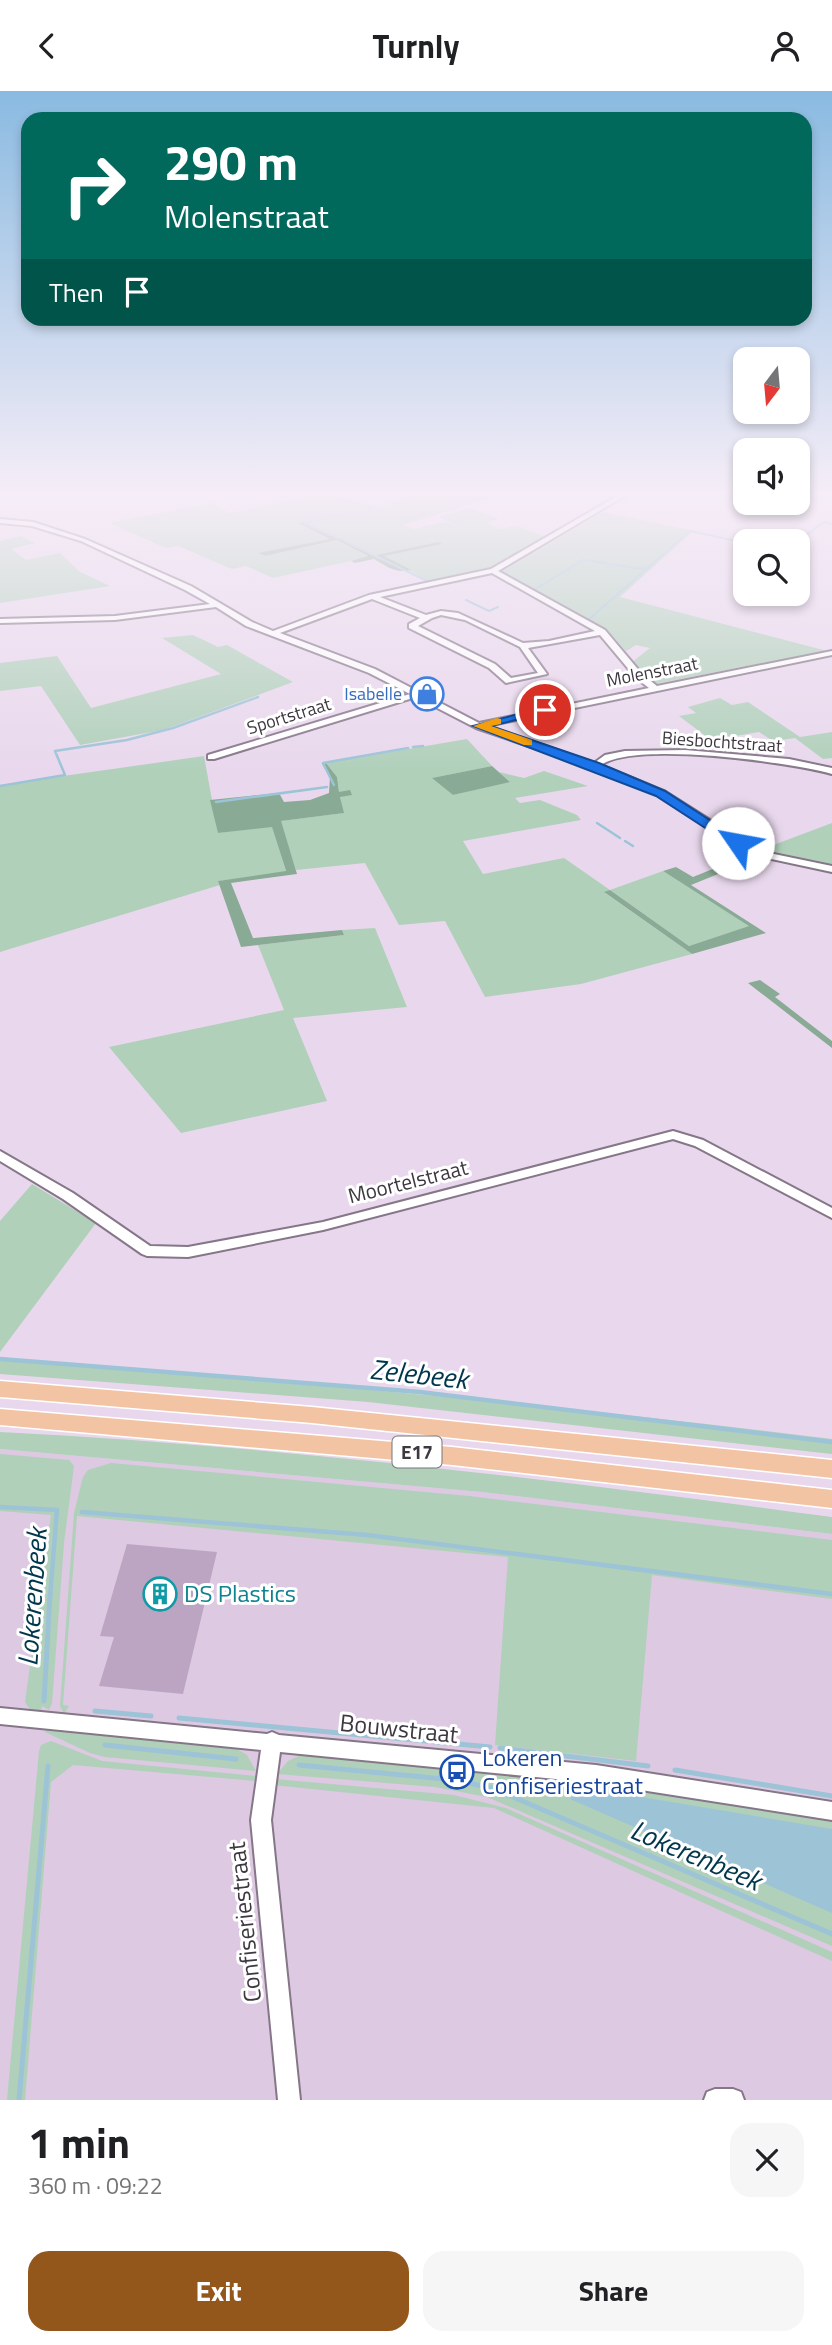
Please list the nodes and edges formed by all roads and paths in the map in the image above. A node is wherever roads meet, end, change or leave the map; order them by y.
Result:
1 (176, 585) edge
2 (429, 585) edge
3 (518, 585) edge
4 (372, 597) junction
5 (218, 605) junction
6 (428, 618) junction
7 (0, 621) edge
8 (602, 632) junction
9 (274, 633) junction
10 (523, 646) junction
11 (832, 653) edge
12 (654, 688) junction
13 (417, 694) junction
14 (479, 726) junction
15 (211, 757) dead end
16 (569, 757) junction
17 (609, 757) junction
18 (595, 766) junction
19 (832, 771) edge
20 (832, 869) edge
21 (0, 1155) edge
22 (832, 1214) edge
23 (0, 1389) edge
24 (0, 1417) edge
25 (832, 1469) edge
26 (832, 1499) edge
27 (0, 1716) edge
28 (272, 1740) junction
29 (832, 1811) edge
30 (289, 2100) edge
31 (715, 2100) edge
32 (733, 2100) edge

1 - 5 street
2 - 4 street
3 - 8 street
4 - 6 street
4 - 9 street
5 - 7 street
5 - 9 street
6 - 10 street
6 - 10 street
8 - 10 street
8 - 12 street
9 - 13 street
11 - 12 street, Molenstraat
12 - 14 street, Molenstraat
13 - 14 street
13 - 15 street, Sportstraat
14 - 16 street
16 - 17 street, Biesbochtstraat
16 - 18 street
17 - 18 street, Biesbochtstraat
17 - 19 street, Biesbochtstraat
18 - 20 street
21 - 22 street, Moortelstraat
23 - 25 highway, E17
24 - 26 highway, E17
27 - 28 street, Bouwstraat
28 - 29 street, Bouwstraat
28 - 30 street, Confiseriestraat
31 - 32 street

